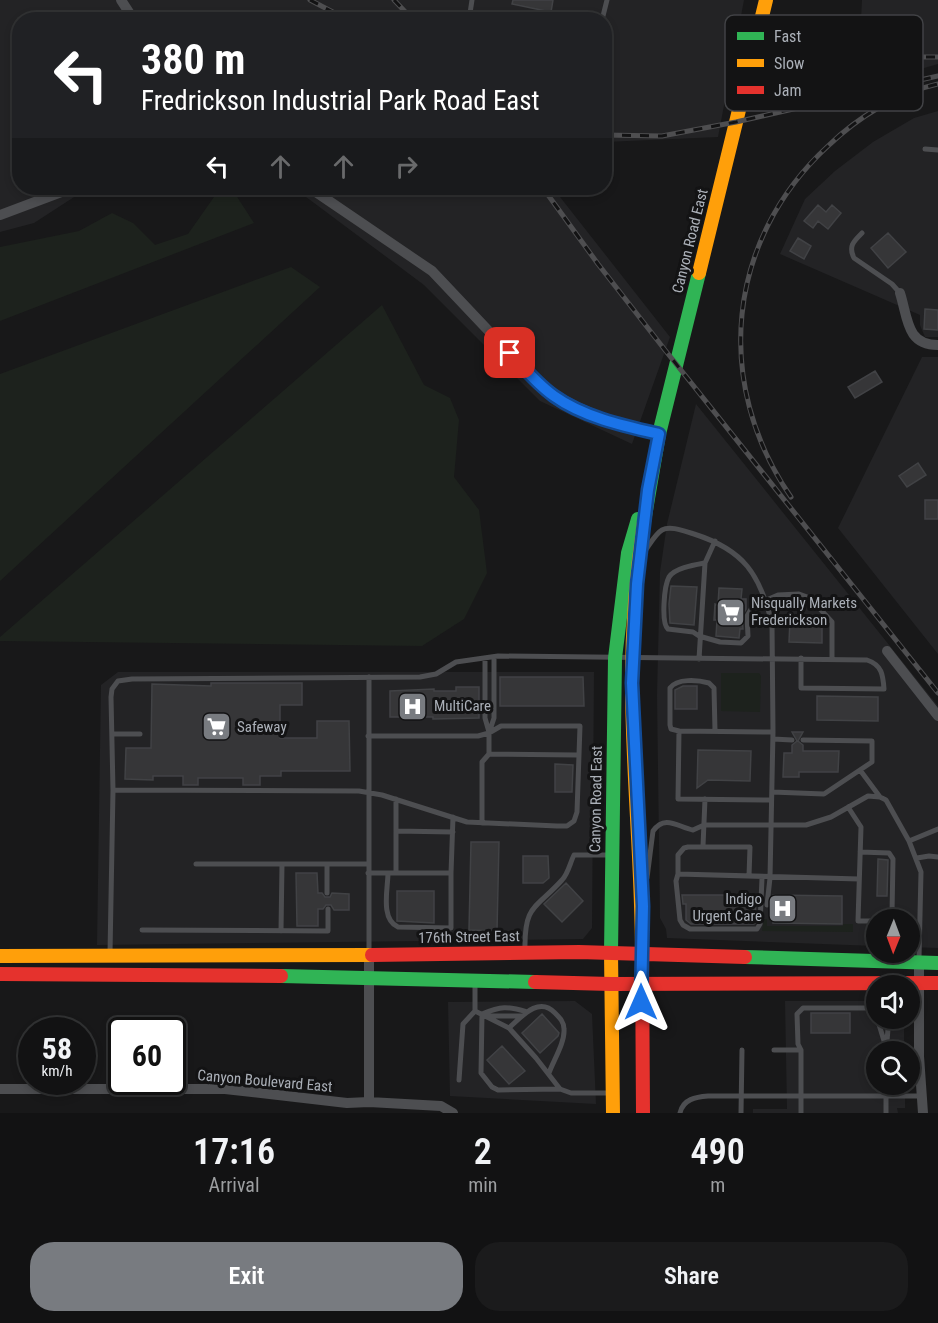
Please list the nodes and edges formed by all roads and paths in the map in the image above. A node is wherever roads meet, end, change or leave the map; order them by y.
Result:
1 (766, 0) edge
2 (762, 15) edge
3 (739, 111) edge
4 (925, 149) dead end
5 (938, 150) edge
6 (53, 195) edge
7 (320, 195) edge
8 (0, 215) edge
9 (862, 233) dead end
10 (900, 294) joint
11 (938, 345) edge
12 (659, 434) junction
13 (648, 490) junction
14 (715, 541) junction
15 (641, 555) junction
16 (705, 563) junction
17 (766, 601) junction
18 (699, 636) junction
19 (887, 651) dead end
20 (494, 657) junction
21 (485, 658) junction
22 (615, 658) junction
23 (633, 658) junction
24 (801, 658) junction
25 (699, 659) junction
26 (773, 659) junction
27 (832, 659) junction
28 (369, 677) junction
29 (938, 716) edge
30 (679, 731) junction
31 (715, 732) junction
32 (773, 732) junction
33 (489, 733) junction
34 (112, 734) junction
35 (140, 734) dead end
36 (368, 736) junction
37 (773, 739) junction
38 (792, 740) dead end
39 (803, 740) dead end
40 (489, 753) junction
41 (577, 755) junction
42 (860, 770) junction
43 (114, 790) junction
44 (368, 791) junction
45 (771, 792) junction
46 (880, 797) junction
47 (396, 799) junction
48 (705, 799) junction
49 (771, 800) junction
50 (848, 807) junction
51 (453, 818) junction
52 (482, 823) junction
53 (705, 825) junction
54 (771, 826) junction
55 (938, 829) edge
56 (396, 831) junction
57 (453, 832) junction
58 (909, 841) junction
59 (703, 846) junction
60 (860, 852) junction
61 (612, 855) junction
62 (938, 857) edge
63 (917, 858) junction
64 (196, 864) dead end
65 (282, 864) junction
66 (327, 864) junction
67 (368, 864) junction
68 (368, 873) junction
69 (388, 873) junction
70 (396, 873) junction
71 (451, 873) junction
72 (678, 874) junction
73 (749, 876) junction
74 (762, 878) junction
75 (770, 878) junction
76 (859, 879) junction
77 (327, 893) dead end
78 (768, 905) dead end
79 (643, 906) junction
80 (327, 909) dead end
81 (892, 909) edge
82 (866, 921) edge
83 (142, 930) dead end
84 (281, 931) junction
85 (920, 939) edge
86 (525, 953) junction
87 (611, 953) junction
88 (642, 954) junction
89 (110, 955) junction
90 (369, 955) junction
91 (0, 956) edge
92 (866, 961) edge
93 (919, 963) edge
94 (920, 963) edge
95 (938, 963) edge
96 (0, 974) edge
97 (919, 975) edge
98 (369, 977) junction
99 (475, 980) junction
100 (866, 983) edge
101 (920, 983) edge
102 (938, 983) edge
103 (611, 984) junction
104 (641, 984) junction
105 (866, 1008) edge
106 (475, 1011) junction
107 (524, 1014) junction
108 (484, 1015) junction
109 (509, 1028) junction
110 (919, 1029) edge
111 (742, 1050) dead end
112 (774, 1050) dead end
113 (801, 1050) junction
114 (549, 1073) junction
115 (459, 1080) dead end
116 (0, 1089) edge
117 (560, 1089) junction
118 (613, 1093) junction
119 (801, 1095) junction
120 (866, 1095) edge
121 (886, 1095) joint
122 (741, 1096) junction
123 (921, 1096) junction
124 (369, 1102) junction
125 (453, 1113) edge
126 (613, 1113) edge
127 (643, 1113) edge
128 (680, 1113) edge
129 (741, 1113) edge
130 (801, 1113) edge
131 (886, 1113) edge
132 (923, 1113) edge

1 - 2 main road, Canyon Road East
3 - 12 main road, Canyon Road East
4 - 5 lane
6 - 8 street
7 - 12 street
9 - 10 lane
10 - 11 street
12 - 13 main road, Canyon Road East
13 - 15 main road, Canyon Road East
13 - 22 main road, Canyon Road East
14 - 15 lane
14 - 16 lane
14 - 17 lane
15 - 23 main road, Canyon Road East
16 - 18 lane
16 - 18 lane
17 - 18 lane
17 - 26 lane
17 - 27 lane
18 - 25 lane
19 - 29 street
20 - 21 lane
20 - 22 lane
20 - 33 lane
21 - 28 lane
21 - 33 lane
22 - 23 lane
22 - 61 main road, Canyon Road East
23 - 25 lane
23 - 79 main road, Canyon Road East
24 - 26 lane
24 - 27 lane
24 - 27 lane
25 - 26 lane
26 - 32 lane
28 - 34 lane
28 - 36 lane
30 - 31 lane
30 - 31 lane
30 - 48 lane
31 - 32 lane
32 - 37 lane
33 - 36 lane
33 - 40 lane
33 - 41 lane
34 - 35 lane
34 - 43 lane
36 - 44 lane
37 - 38 lane
37 - 45 lane
39 - 42 lane
40 - 41 lane
40 - 52 lane
41 - 52 lane
42 - 45 lane
42 - 46 lane
43 - 44 lane
43 - 89 lane
44 - 47 lane
44 - 67 lane
45 - 49 lane
46 - 50 lane
46 - 58 lane
47 - 51 lane
47 - 56 lane
48 - 49 lane
48 - 53 lane
49 - 54 lane
50 - 54 lane
50 - 60 lane
51 - 52 lane
51 - 57 lane
53 - 54 lane
53 - 59 lane
53 - 79 lane
54 - 75 lane
55 - 58 lane
56 - 57 lane
56 - 70 lane
57 - 71 lane
58 - 63 lane
59 - 72 lane
59 - 73 lane
60 - 76 lane
60 - 81 lane
61 - 86 lane
61 - 87 main road, Canyon Road East
62 - 63 lane
63 - 85 lane
64 - 65 lane
65 - 66 lane
65 - 84 lane
66 - 67 lane
66 - 77 lane
67 - 68 lane
68 - 69 lane
68 - 90 lane
69 - 70 lane
69 - 71 lane
70 - 71 lane
72 - 73 lane
72 - 74 lane
73 - 74 lane
74 - 75 lane
75 - 76 lane
75 - 78 lane
76 - 82 lane
79 - 88 main road, Canyon Road East
80 - 84 lane
83 - 84 lane
86 - 87 main road, 176th Street East
86 - 90 main road, 176th Street East
87 - 88 main road, 176th Street East
87 - 103 main road, Canyon Road East
88 - 92 main road, 176th Street East
88 - 104 main road, Canyon Road East
89 - 90 main road, 176th Street East
89 - 91 main road, 176th Street East
90 - 98 street
93 - 97 street
94 - 95 main road, 176th Street East
96 - 98 main road
98 - 99 main road
98 - 124 street
99 - 103 main road
99 - 106 lane
100 - 104 main road
101 - 102 main road
103 - 104 main road
103 - 118 main road, Canyon Road East
104 - 127 main road, Canyon Road East
105 - 113 lane
106 - 108 lane
106 - 115 lane
107 - 108 lane
107 - 108 lane
107 - 109 lane
107 - 114 lane
108 - 109 lane
108 - 117 lane
109 - 114 lane
110 - 123 street
111 - 122 lane
112 - 113 lane
113 - 119 lane
114 - 117 lane
116 - 124 street, Canyon Boulevard East
117 - 118 lane
118 - 126 main road, Canyon Road East
119 - 120 lane
119 - 122 lane
119 - 130 lane
121 - 123 lane
121 - 131 lane
122 - 128 lane
122 - 129 lane
123 - 132 street
124 - 125 street, Canyon Boulevard East

